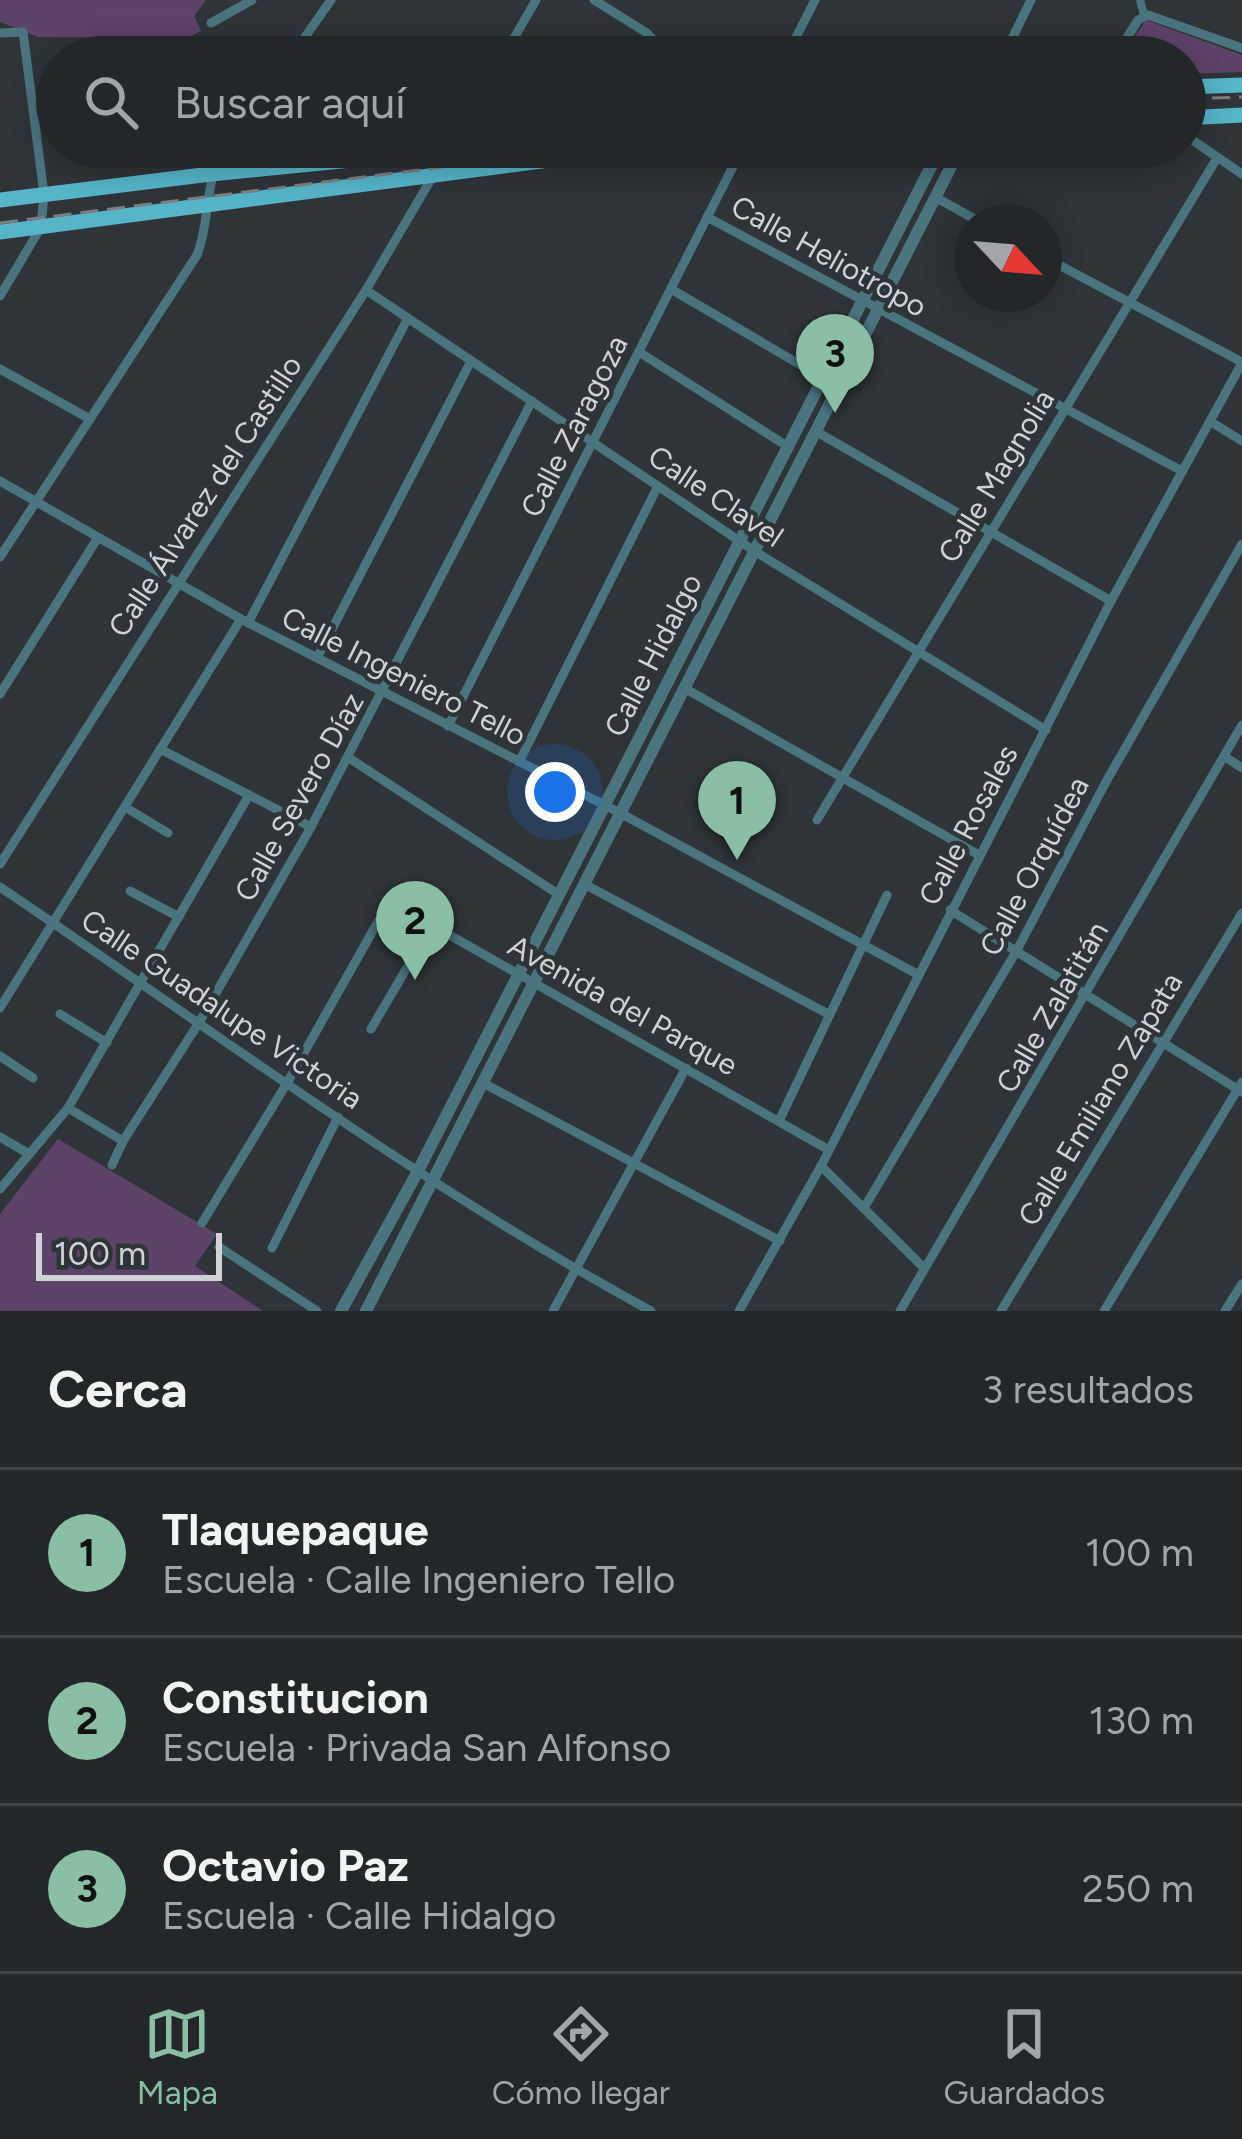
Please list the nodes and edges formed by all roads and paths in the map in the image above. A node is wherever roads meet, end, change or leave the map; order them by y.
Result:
1 (253, 0) edge
2 (332, 0) edge
3 (536, 0) edge
4 (593, 0) edge
5 (815, 0) edge
6 (1031, 0) edge
7 (1140, 0) edge
8 (1144, 15) junction
9 (212, 23) dead end
10 (0, 33) edge
11 (306, 36) edge
12 (515, 36) edge
13 (650, 36) edge
14 (797, 36) edge
15 (1013, 36) edge
16 (1130, 36) edge
17 (1242, 48) edge
18 (1242, 85) edge
19 (1206, 86) edge
20 (1242, 115) edge
21 (1206, 117) edge
22 (36, 132) edge
23 (1206, 150) edge
24 (1217, 158) junction
25 (41, 168) edge
26 (215, 168) edge
27 (270, 168) edge
28 (437, 168) edge
29 (469, 168) edge
30 (732, 168) edge
31 (930, 168) edge
32 (950, 168) edge
33 (435, 172) junction
34 (211, 174) junction
35 (1242, 174) edge
36 (44, 194) junction
37 (935, 197) junction
38 (0, 200) edge
39 (208, 208) junction
40 (954, 208) edge
41 (707, 218) junction
42 (41, 227) junction
43 (0, 232) edge
44 (1062, 267) edge
45 (671, 289) junction
46 (366, 290) junction
47 (0, 296) edge
48 (861, 301) junction
49 (1130, 303) junction
50 (878, 310) junction
51 (408, 318) junction
52 (639, 352) junction
53 (471, 361) junction
54 (1242, 362) edge
55 (0, 369) edge
56 (821, 377) junction
57 (532, 401) junction
58 (1063, 411) junction
59 (90, 419) junction
60 (1211, 422) junction
61 (817, 432) junction
62 (1242, 441) edge
63 (593, 442) junction
64 (787, 446) junction
65 (1182, 471) junction
66 (0, 481) edge
67 (658, 486) junction
68 (36, 502) junction
69 (989, 533) junction
70 (98, 539) junction
71 (738, 540) junction
72 (1242, 544) edge
73 (756, 552) junction
74 (0, 557) edge
75 (176, 583) junction
76 (1111, 601) junction
77 (245, 621) junction
78 (918, 653) junction
79 (317, 658) junction
80 (686, 689) junction
81 (384, 693) junction
82 (0, 694) edge
83 (1242, 725) edge
84 (448, 726) junction
85 (1046, 730) junction
86 (160, 749) junction
87 (1224, 756) junction
88 (349, 758) junction
89 (519, 762) junction
90 (1242, 768) edge
91 (842, 778) junction
92 (249, 795) junction
93 (604, 805) junction
94 (124, 807) junction
95 (622, 814) junction
96 (817, 820) dead end
97 (311, 827) junction
98 (168, 832) dead end
99 (979, 855) junction
100 (0, 863) edge
101 (586, 885) junction
102 (0, 887) edge
103 (130, 891) dead end
104 (558, 894) junction
105 (887, 895) dead end
106 (950, 910) junction
107 (1242, 914) edge
108 (179, 917) junction
109 (53, 923) junction
110 (432, 925) junction
111 (863, 945) junction
112 (1017, 950) junction
113 (518, 974) junction
114 (917, 974) junction
115 (536, 982) junction
116 (142, 983) junction
117 (1088, 994) junction
118 (0, 1008) edge
119 (60, 1014) dead end
120 (830, 1016) junction
121 (200, 1022) junction
122 (371, 1029) dead end
123 (1162, 1041) junction
124 (106, 1042) junction
125 (0, 1056) edge
126 (686, 1068) junction
127 (33, 1078) dead end
128 (287, 1083) junction
129 (485, 1084) junction
130 (1240, 1088) edge
131 (68, 1108) junction
132 (338, 1117) junction
133 (778, 1121) junction
134 (0, 1137) edge
135 (123, 1141) junction
136 (829, 1150) junction
137 (29, 1154) junction
138 (634, 1163) junction
139 (112, 1165) dead end
140 (821, 1166) junction
141 (417, 1172) junction
142 (434, 1184) junction
143 (0, 1189) edge
144 (864, 1208) junction
145 (202, 1222) dead end
146 (780, 1241) junction
147 (219, 1247) dead end
148 (272, 1248) dead end
149 (924, 1268) junction
150 (575, 1270) junction
151 (1242, 1284) edge
152 (317, 1311) edge
153 (341, 1311) edge
154 (366, 1311) edge
155 (553, 1311) edge
156 (651, 1311) edge
157 (739, 1311) edge
158 (900, 1311) edge
159 (1001, 1311) edge
160 (1104, 1311) edge
161 (1225, 1311) edge

1 - 9 street
2 - 11 street
3 - 12 street
4 - 13 street
5 - 14 street
6 - 15 street
7 - 8 street
8 - 16 street
8 - 17 street
10 - 22 street
18 - 19 main road
20 - 21 main road
23 - 24 street
24 - 35 street
24 - 49 street, Calle Magnolia
25 - 36 street
26 - 34 street
27 - 34 main road
28 - 33 street, Calle Álvarez del Castillo
29 - 33 main road
30 - 41 street, Calle Zaragoza
31 - 48 street, Calle Hidalgo
32 - 37 street, Calle Hidalgo
33 - 39 main road
33 - 46 street, Calle Álvarez del Castillo
34 - 36 main road
34 - 39 street
36 - 38 main road
36 - 42 street
37 - 40 street
37 - 50 street, Calle Hidalgo
39 - 42 main road
39 - 59 street
41 - 45 street, Calle Zaragoza
41 - 48 street, Calle Heliotropo
42 - 43 main road
42 - 47 street
44 - 49 street
45 - 52 street, Calle Zaragoza
45 - 56 street
46 - 51 street, Calle Clavel
46 - 75 street, Calle Álvarez del Castillo
48 - 50 street, Calle Heliotropo
48 - 56 street, Calle Hidalgo
49 - 54 street
49 - 58 street, Calle Magnolia
50 - 58 street, Calle Heliotropo
50 - 61 street, Calle Hidalgo
51 - 53 street, Calle Clavel
51 - 77 street
52 - 63 street, Calle Zaragoza
52 - 64 street
53 - 57 street, Calle Clavel
53 - 79 street
54 - 60 street, Calle Rosales
55 - 59 street
56 - 64 street, Calle Hidalgo
57 - 63 street, Calle Clavel
57 - 81 street, Calle Severo Díaz
58 - 65 street, Calle Heliotropo
58 - 69 street, Calle Magnolia
59 - 68 street
60 - 62 street
60 - 65 street, Calle Rosales
61 - 69 street
61 - 73 street, Calle Hidalgo
63 - 67 street, Calle Clavel
63 - 84 street, Calle Zaragoza
64 - 71 street, Calle Hidalgo
65 - 76 street, Calle Rosales
66 - 68 street, Calle Ingeniero Tello
67 - 71 street, Calle Clavel
67 - 89 street
68 - 70 street, Calle Ingeniero Tello
68 - 74 street
69 - 76 street
69 - 78 street, Calle Magnolia
70 - 75 street, Calle Ingeniero Tello
70 - 82 street
71 - 73 street, Calle Clavel
71 - 93 street, Calle Hidalgo
72 - 112 street, Calle Orquídea
73 - 78 street, Calle Clavel
73 - 80 street, Calle Hidalgo
75 - 77 street, Calle Ingeniero Tello
75 - 100 street, Calle Álvarez del Castillo
76 - 85 street, Calle Rosales
77 - 79 street, Calle Ingeniero Tello
77 - 86 street
78 - 85 street, Calle Clavel
78 - 91 street, Calle Magnolia
79 - 81 street, Calle Ingeniero Tello
80 - 91 street
80 - 95 street, Calle Hidalgo
81 - 84 street, Calle Ingeniero Tello
81 - 88 street, Calle Severo Díaz
83 - 87 street, Calle Zalatitán
84 - 89 street, Calle Ingeniero Tello
85 - 99 street, Calle Rosales
86 - 92 street
86 - 94 street
87 - 90 street
87 - 117 street, Calle Zalatitán
88 - 97 street, Calle Severo Díaz
88 - 104 street
89 - 93 street, Calle Ingeniero Tello
91 - 96 street, Calle Magnolia
91 - 99 street
92 - 97 street
92 - 108 street
93 - 95 street, Calle Ingeniero Tello
93 - 104 street, Calle Hidalgo
94 - 98 street
94 - 109 street
95 - 101 street, Calle Hidalgo
95 - 111 street, Calle Ingeniero Tello
97 - 121 street, Calle Severo Díaz
99 - 106 street, Calle Rosales
101 - 115 street, Calle Hidalgo
101 - 120 street
102 - 109 street, Calle Guadalupe Victoria
103 - 108 street
104 - 113 street, Calle Hidalgo
105 - 111 street
106 - 112 street
106 - 114 street, Calle Rosales
107 - 123 street, Calle Emiliano Zapata
108 - 116 street
109 - 116 street, Calle Guadalupe Victoria
109 - 118 street
110 - 113 street, Avenida del Parque
110 - 122 street
110 - 128 street, Avenida del Parque
111 - 114 street, Calle Ingeniero Tello
111 - 120 street
112 - 117 street
112 - 144 street, Calle Orquídea
113 - 115 street, Avenida del Parque
113 - 141 street, Calle Hidalgo
114 - 136 street, Calle Rosales
115 - 126 street, Avenida del Parque
115 - 129 street, Calle Hidalgo
116 - 121 street, Calle Guadalupe Victoria
116 - 124 street
117 - 123 street
117 - 149 street, Calle Zalatitán
119 - 124 street
120 - 133 street
121 - 128 street, Calle Guadalupe Victoria
121 - 135 street, Calle Severo Díaz
123 - 130 street
123 - 159 street, Calle Emiliano Zapata
124 - 131 street
125 - 127 street
126 - 133 street, Avenida del Parque
126 - 138 street
128 - 132 street, Calle Guadalupe Victoria
128 - 145 street
129 - 138 street
129 - 142 street, Calle Hidalgo
130 - 160 street
131 - 135 street
131 - 137 street
132 - 141 street, Calle Guadalupe Victoria
132 - 148 street
133 - 136 street, Avenida del Parque
134 - 137 street
135 - 139 street, Calle Severo Díaz
136 - 140 street, Calle Rosales
137 - 143 street
138 - 146 street
138 - 150 street
140 - 144 street
140 - 146 street, Calle Rosales
141 - 142 street, Calle Guadalupe Victoria
141 - 153 street, Calle Hidalgo
142 - 150 street, Calle Guadalupe Victoria
142 - 154 street, Calle Hidalgo
144 - 149 street
146 - 157 street, Calle Rosales
147 - 152 street
149 - 158 street, Calle Zalatitán
150 - 155 street
150 - 156 street, Calle Guadalupe Victoria
151 - 161 street

